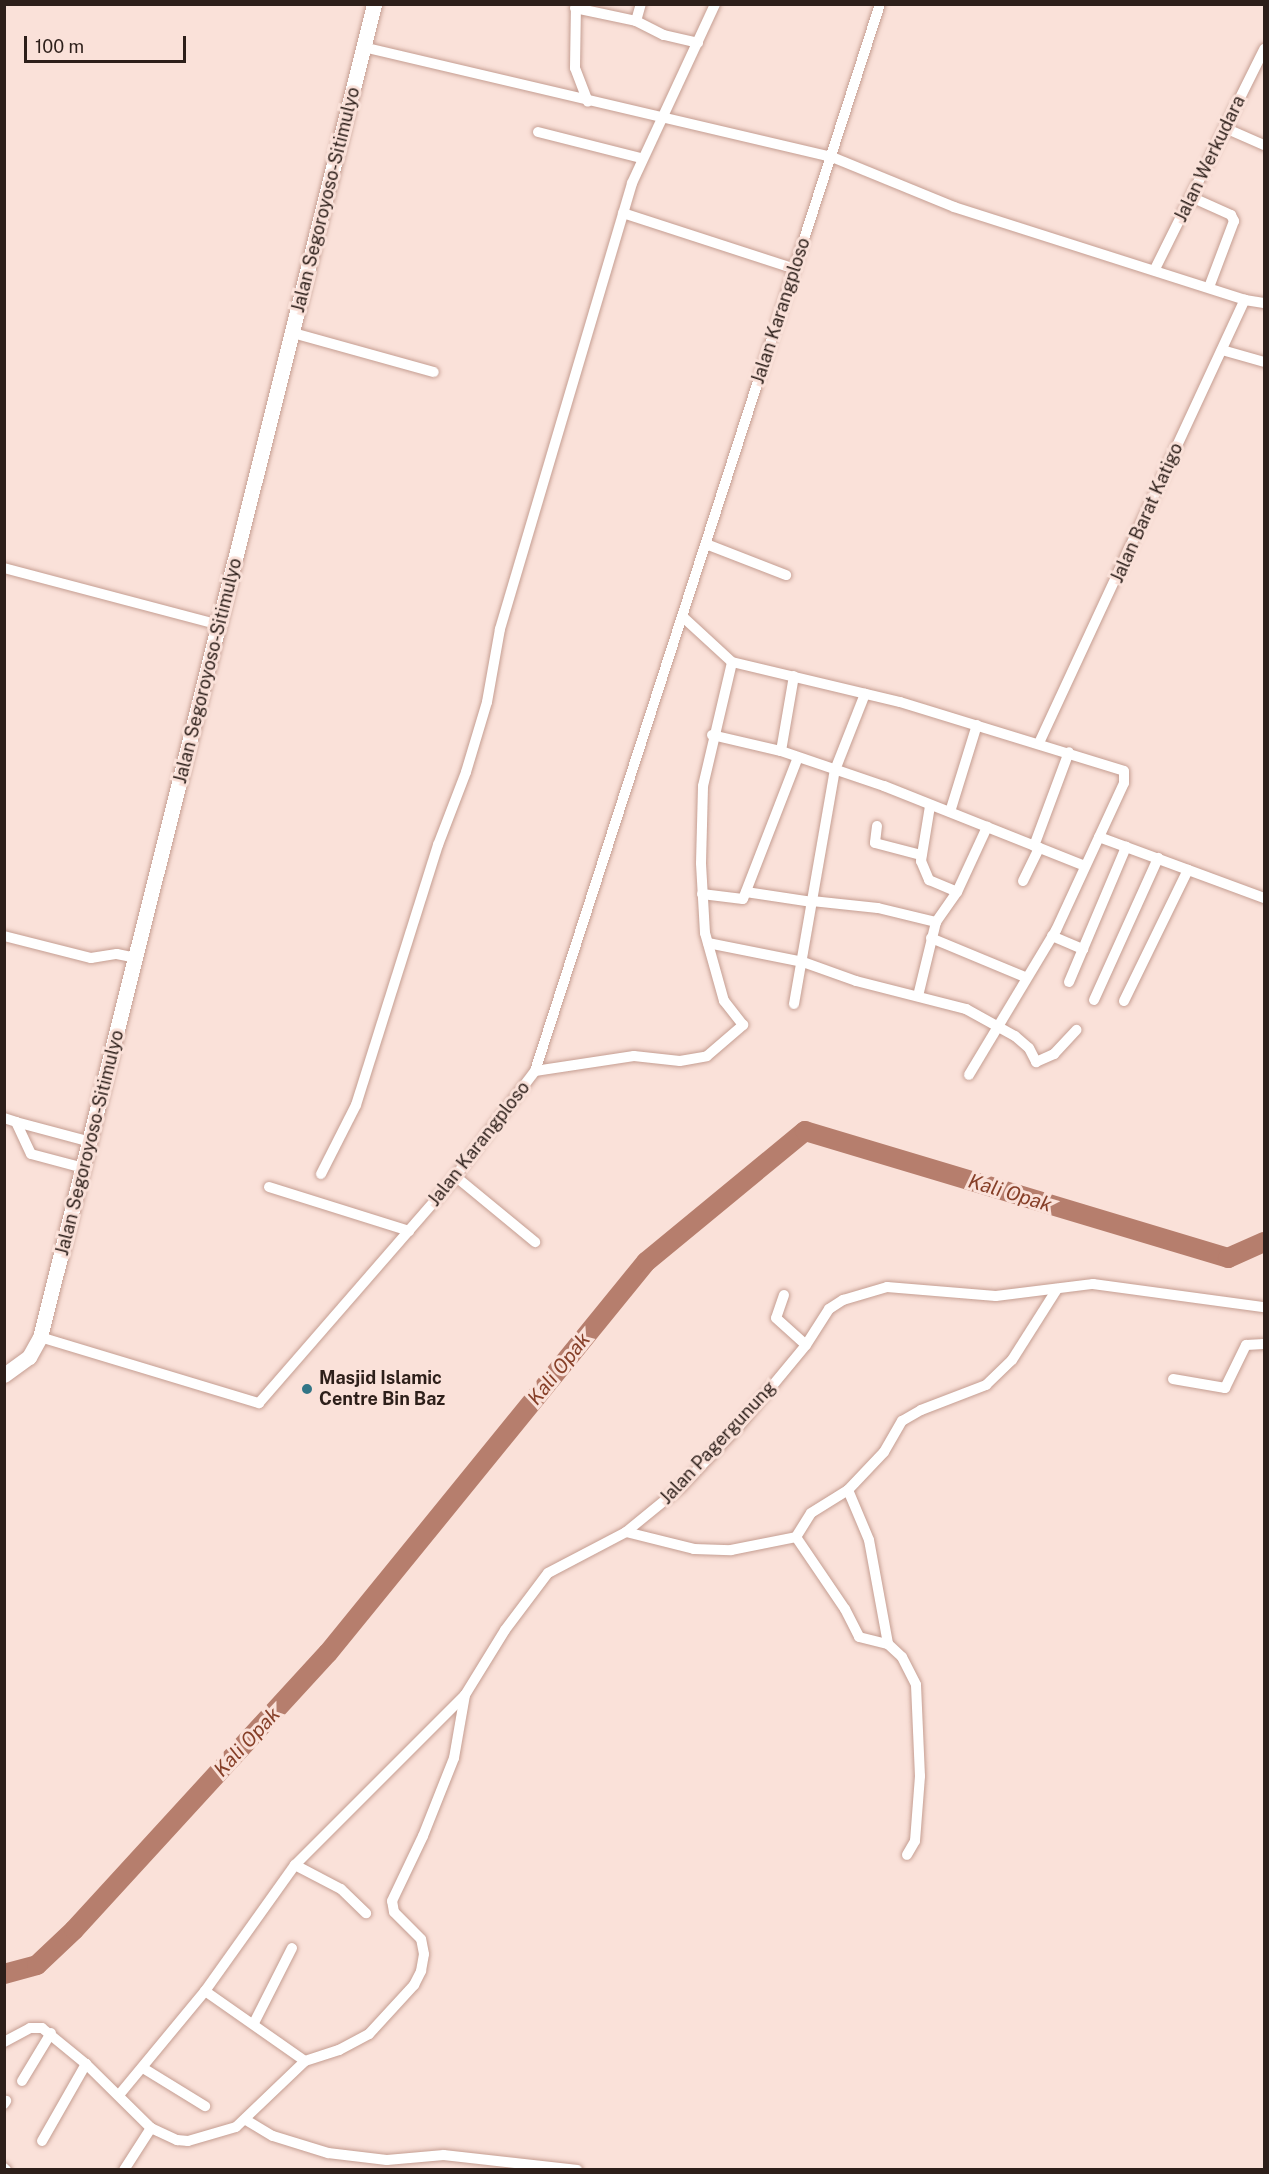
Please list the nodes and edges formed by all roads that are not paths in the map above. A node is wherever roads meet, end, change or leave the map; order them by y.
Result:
1 (374, 4) edge
2 (641, 4) edge
3 (715, 4) edge
4 (880, 4) edge
5 (576, 6) edge
6 (636, 21) junction
7 (698, 43) junction
8 (363, 47) junction
9 (1264, 49) edge
10 (588, 102) junction
11 (660, 119) junction
12 (1225, 128) junction
13 (538, 132) dead end
14 (1264, 145) edge
15 (832, 157) junction
16 (641, 158) junction
17 (1191, 197) junction
18 (623, 213) junction
19 (795, 269) junction
20 (1155, 269) junction
21 (1209, 287) junction
22 (1245, 300) junction
23 (1264, 303) edge
24 (292, 333) junction
25 (1222, 350) junction
26 (1264, 362) edge
27 (434, 372) dead end
28 (706, 544) junction
29 (4, 568) edge
30 (786, 575) dead end
31 (683, 617) junction
32 (219, 625) junction
33 (732, 662) junction
34 (794, 676) junction
35 (865, 694) junction
36 (977, 725) junction
37 (712, 735) junction
38 (1039, 743) junction
39 (781, 751) junction
40 (1069, 752) junction
41 (798, 757) junction
42 (836, 770) junction
43 (930, 806) junction
44 (950, 812) junction
45 (877, 826) dead end
46 (987, 827) junction
47 (1099, 837) junction
48 (1036, 847) junction
49 (1126, 847) junction
50 (921, 855) junction
51 (1158, 858) junction
52 (1083, 865) junction
53 (1188, 870) junction
54 (1023, 881) dead end
55 (746, 892) junction
56 (957, 892) junction
57 (702, 894) junction
58 (1264, 898) edge
59 (812, 901) junction
60 (936, 922) junction
61 (4, 936) edge
62 (1052, 936) junction
63 (931, 938) junction
64 (708, 943) junction
65 (1083, 949) junction
66 (136, 958) junction
67 (803, 962) junction
68 (1024, 977) junction
69 (1069, 982) dead end
70 (918, 996) junction
71 (1094, 1000) dead end
72 (1124, 1002) dead end
73 (794, 1004) dead end
74 (998, 1024) junction
75 (1076, 1030) dead end
76 (536, 1071) junction
77 (969, 1076) dead end
78 (4, 1118) edge
79 (16, 1122) junction
80 (91, 1142) junction
81 (84, 1168) junction
82 (321, 1174) dead end
83 (455, 1176) junction
84 (269, 1188) dead end
85 (409, 1231) junction
86 (535, 1242) dead end
87 (1057, 1289) junction
88 (784, 1295) dead end
89 (1264, 1307) edge
90 (40, 1337) junction
91 (1264, 1344) edge
92 (806, 1345) junction
93 (8, 1368) edge
94 (1173, 1379) dead end
95 (848, 1490) junction
96 (626, 1532) junction
97 (796, 1538) junction
98 (888, 1644) junction
99 (465, 1695) junction
100 (907, 1855) dead end
101 (295, 1865) junction
102 (366, 1913) dead end
103 (292, 1948) dead end
104 (205, 1990) junction
105 (254, 2023) junction
106 (51, 2032) junction
107 (4, 2042) edge
108 (305, 2061) junction
109 (86, 2064) junction
110 (143, 2068) junction
111 (22, 2081) dead end
112 (119, 2095) junction
113 (205, 2106) dead end
114 (246, 2120) junction
115 (151, 2128) junction
116 (42, 2141) dead end
117 (124, 2169) edge
118 (577, 2169) edge

1 - 8 main road, Jalan Segoroyoso-Sitimulyo
2 - 6 street
3 - 7 street
4 - 15 street, Jalan Karangploso
5 - 6 street
5 - 10 street
6 - 7 street
7 - 11 street
8 - 10 street
8 - 24 main road, Jalan Segoroyoso-Sitimulyo
9 - 12 street, Jalan Werkudara
10 - 11 street
11 - 15 street
11 - 16 street
12 - 14 street
12 - 17 street, Jalan Werkudara
13 - 16 street
15 - 19 street, Jalan Karangploso
15 - 20 street
16 - 18 street
17 - 20 street, Jalan Werkudara
17 - 21 street
18 - 19 street
18 - 82 street
19 - 28 street, Jalan Karangploso
20 - 21 street
21 - 22 street
22 - 23 street
22 - 25 street, Jalan Barat Katigo
24 - 27 street
24 - 32 main road, Jalan Segoroyoso-Sitimulyo
25 - 26 street
25 - 38 street, Jalan Barat Katigo
28 - 30 street
28 - 31 street, Jalan Karangploso
29 - 32 street
31 - 33 street
31 - 76 street, Jalan Karangploso
32 - 66 main road, Jalan Segoroyoso-Sitimulyo
33 - 34 street
33 - 37 street
34 - 35 street
34 - 39 street
35 - 36 street
35 - 42 street
36 - 38 street
36 - 44 street
37 - 39 street
37 - 57 street
38 - 40 street
39 - 41 street
40 - 47 street
40 - 48 street
41 - 42 street
41 - 55 street
42 - 43 street
42 - 59 street
43 - 44 street
43 - 50 street
44 - 46 street
45 - 50 street
46 - 48 street
46 - 56 street
47 - 49 street
47 - 52 street
48 - 52 street
48 - 54 street
49 - 51 street
49 - 65 street
50 - 56 street
51 - 53 street
51 - 71 street
52 - 62 street
53 - 58 street
53 - 72 street
55 - 57 street
55 - 59 street
56 - 60 street
57 - 64 street
59 - 60 street
59 - 67 street
60 - 63 street
61 - 66 street
62 - 65 street
62 - 68 street
63 - 68 street
63 - 70 street
64 - 67 street
64 - 76 street
65 - 69 street
66 - 80 main road, Jalan Segoroyoso-Sitimulyo
67 - 70 street
67 - 73 street
68 - 74 street
70 - 74 street
74 - 75 street
74 - 77 street
76 - 83 street, Jalan Karangploso
78 - 79 street
79 - 80 street
79 - 81 street
80 - 81 main road, Jalan Segoroyoso-Sitimulyo
81 - 90 main road, Jalan Segoroyoso-Sitimulyo
83 - 85 street, Jalan Karangploso
83 - 86 street
84 - 85 street
85 - 90 street, Jalan Karangploso
87 - 89 street, Jalan Pagergunung
87 - 92 street, Jalan Pagergunung
87 - 95 street
88 - 92 street
90 - 93 main road
91 - 94 street
92 - 96 street, Jalan Pagergunung
95 - 97 street
95 - 98 street
96 - 97 street
96 - 99 street, Jalan Pagergunung
97 - 98 street
98 - 100 street
99 - 101 street
99 - 108 street, Jalan Pagergunung
101 - 102 street
101 - 104 street
103 - 105 street
104 - 105 street
104 - 110 street
105 - 108 street
106 - 107 street
106 - 109 street, Jalan Pagergunung
106 - 111 street
108 - 114 street, Jalan Pagergunung
109 - 112 street, Jalan Pagergunung
109 - 116 street
110 - 112 street
110 - 113 street
112 - 115 street, Jalan Pagergunung
114 - 115 street, Jalan Pagergunung
114 - 118 street
115 - 117 street

